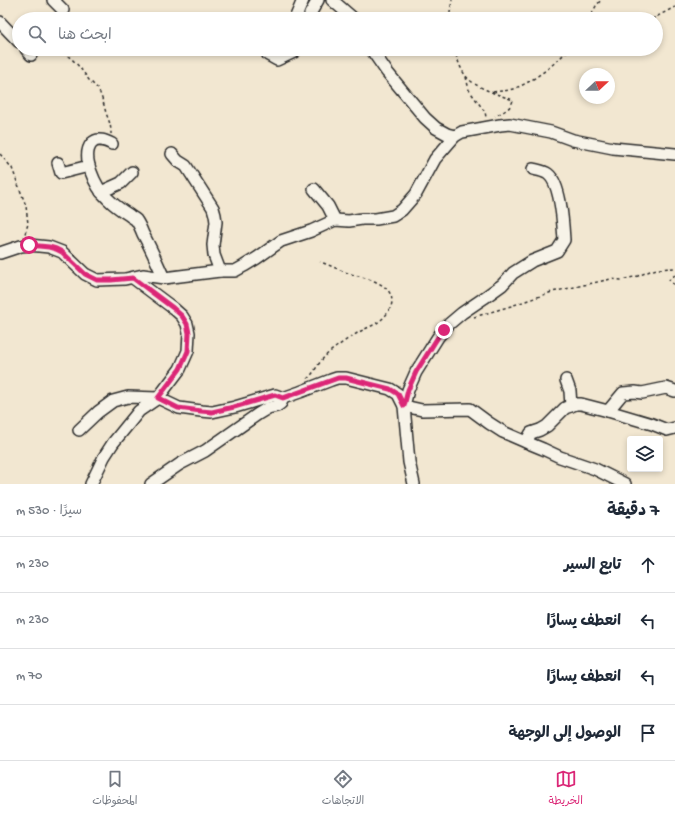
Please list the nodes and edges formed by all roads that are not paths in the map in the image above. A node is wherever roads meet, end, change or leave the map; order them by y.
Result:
1 (53, 0) edge
2 (302, 0) edge
3 (318, 0) edge
4 (332, 0) edge
5 (63, 10) dead end
6 (298, 12) edge
7 (311, 12) edge
8 (346, 12) edge
9 (0, 22) edge
10 (12, 35) edge
11 (270, 56) edge
12 (286, 56) edge
13 (376, 56) edge
14 (455, 136) junction
15 (112, 144) road end
16 (172, 154) dead end
17 (675, 154) edge
18 (58, 163) dead end
19 (89, 166) junction
20 (533, 169) dead end
21 (132, 172) dead end
22 (314, 189) dead end
23 (101, 192) junction
24 (335, 220) junction
25 (0, 253) edge
26 (220, 270) junction
27 (133, 278) junction
28 (164, 278) junction
29 (566, 380) dead end
30 (675, 391) edge
31 (158, 398) junction
32 (283, 398) junction
33 (404, 406) junction
34 (571, 406) junction
35 (608, 411) junction
36 (675, 428) edge
37 (80, 430) dead end
38 (526, 442) junction
39 (91, 484) edge
40 (151, 484) edge
41 (414, 484) edge
42 (625, 484) edge

1 - 5 street
2 - 6 street
3 - 7 street
4 - 8 street
9 - 10 street
11 - 12 street
13 - 14 street
14 - 17 street
14 - 24 street
15 - 19 street
16 - 26 street
18 - 19 street
19 - 23 street
20 - 33 street
21 - 23 street
22 - 24 street
23 - 28 street
24 - 26 street
25 - 27 street
26 - 28 street
27 - 28 street
27 - 31 street
29 - 34 street
30 - 35 street
31 - 32 street
31 - 37 street
31 - 39 street
32 - 33 street
32 - 40 street
33 - 38 street
33 - 41 street
34 - 35 street
34 - 38 street
35 - 36 street
38 - 42 street

